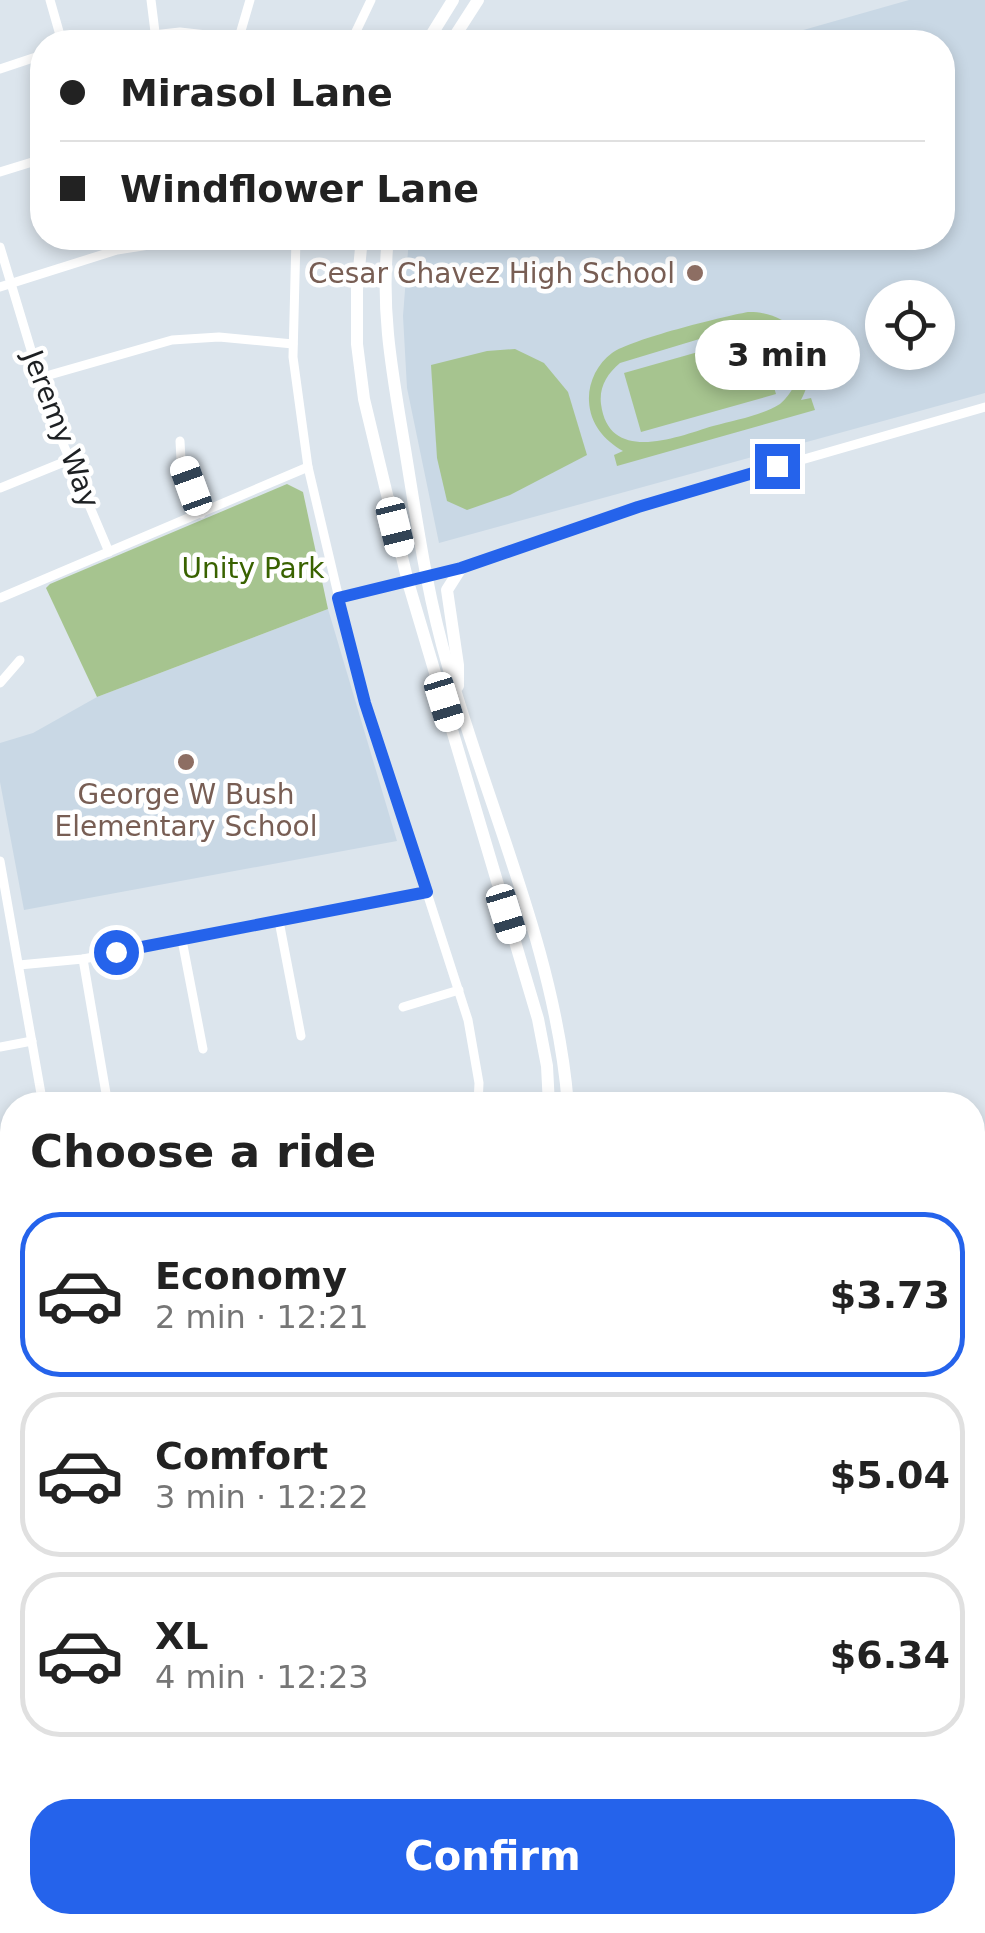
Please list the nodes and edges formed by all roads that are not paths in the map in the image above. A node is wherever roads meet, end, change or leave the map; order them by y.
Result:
1 (50, 0) edge
2 (150, 0) edge
3 (250, 0) edge
4 (371, 0) edge
5 (452, 0) edge
6 (478, 0) edge
7 (59, 30) edge
8 (155, 30) edge
9 (242, 30) edge
10 (357, 30) edge
11 (433, 30) edge
12 (459, 30) edge
13 (30, 60) edge
14 (0, 69) edge
15 (30, 163) edge
16 (0, 172) edge
17 (0, 247) edge
18 (117, 250) edge
19 (295, 250) edge
20 (361, 250) edge
21 (388, 250) edge
22 (5, 286) edge
23 (292, 344) junction
24 (39, 378) junction
25 (985, 408) edge
26 (180, 441) dead end
27 (69, 460) junction
28 (308, 467) junction
29 (0, 488) edge
30 (201, 514) junction
31 (109, 552) junction
32 (461, 568) junction
33 (426, 577) junction
34 (408, 582) junction
35 (0, 598) edge
36 (338, 598) junction
37 (20, 660) dead end
38 (0, 683) edge
39 (458, 698) junction
40 (0, 860) edge
41 (427, 892) junction
42 (279, 921) junction
43 (182, 940) junction
44 (83, 959) junction
45 (18, 965) junction
46 (459, 990) junction
47 (403, 1007) dead end
48 (301, 1036) dead end
49 (32, 1041) junction
50 (0, 1047) edge
51 (202, 1049) dead end
52 (41, 1092) edge
53 (106, 1092) edge
54 (477, 1092) edge
55 (549, 1092) edge
56 (567, 1092) edge

1 - 7 street
2 - 8 street
3 - 9 street
4 - 10 street
5 - 11 main road
6 - 12 main road
13 - 14 street
15 - 16 street
17 - 22 street, Jeremy Way
18 - 22 street
19 - 23 street
20 - 34 main road
21 - 33 main road
22 - 24 street, Jeremy Way
23 - 24 street
23 - 28 street
24 - 27 street, Jeremy Way
25 - 32 street
26 - 30 street
27 - 29 street
27 - 31 street, Jeremy Way
28 - 30 street
28 - 36 street
30 - 31 street
31 - 35 street
32 - 33 street
32 - 39 main road
33 - 34 street
33 - 39 main road
34 - 36 street
34 - 55 main road
36 - 41 street
37 - 38 street
39 - 56 main road
40 - 45 street
41 - 42 street
41 - 46 street
42 - 43 street
42 - 48 street
43 - 44 street
43 - 51 street
44 - 45 street
44 - 53 street
45 - 49 street
46 - 47 street
46 - 54 street
49 - 50 street
49 - 52 street

